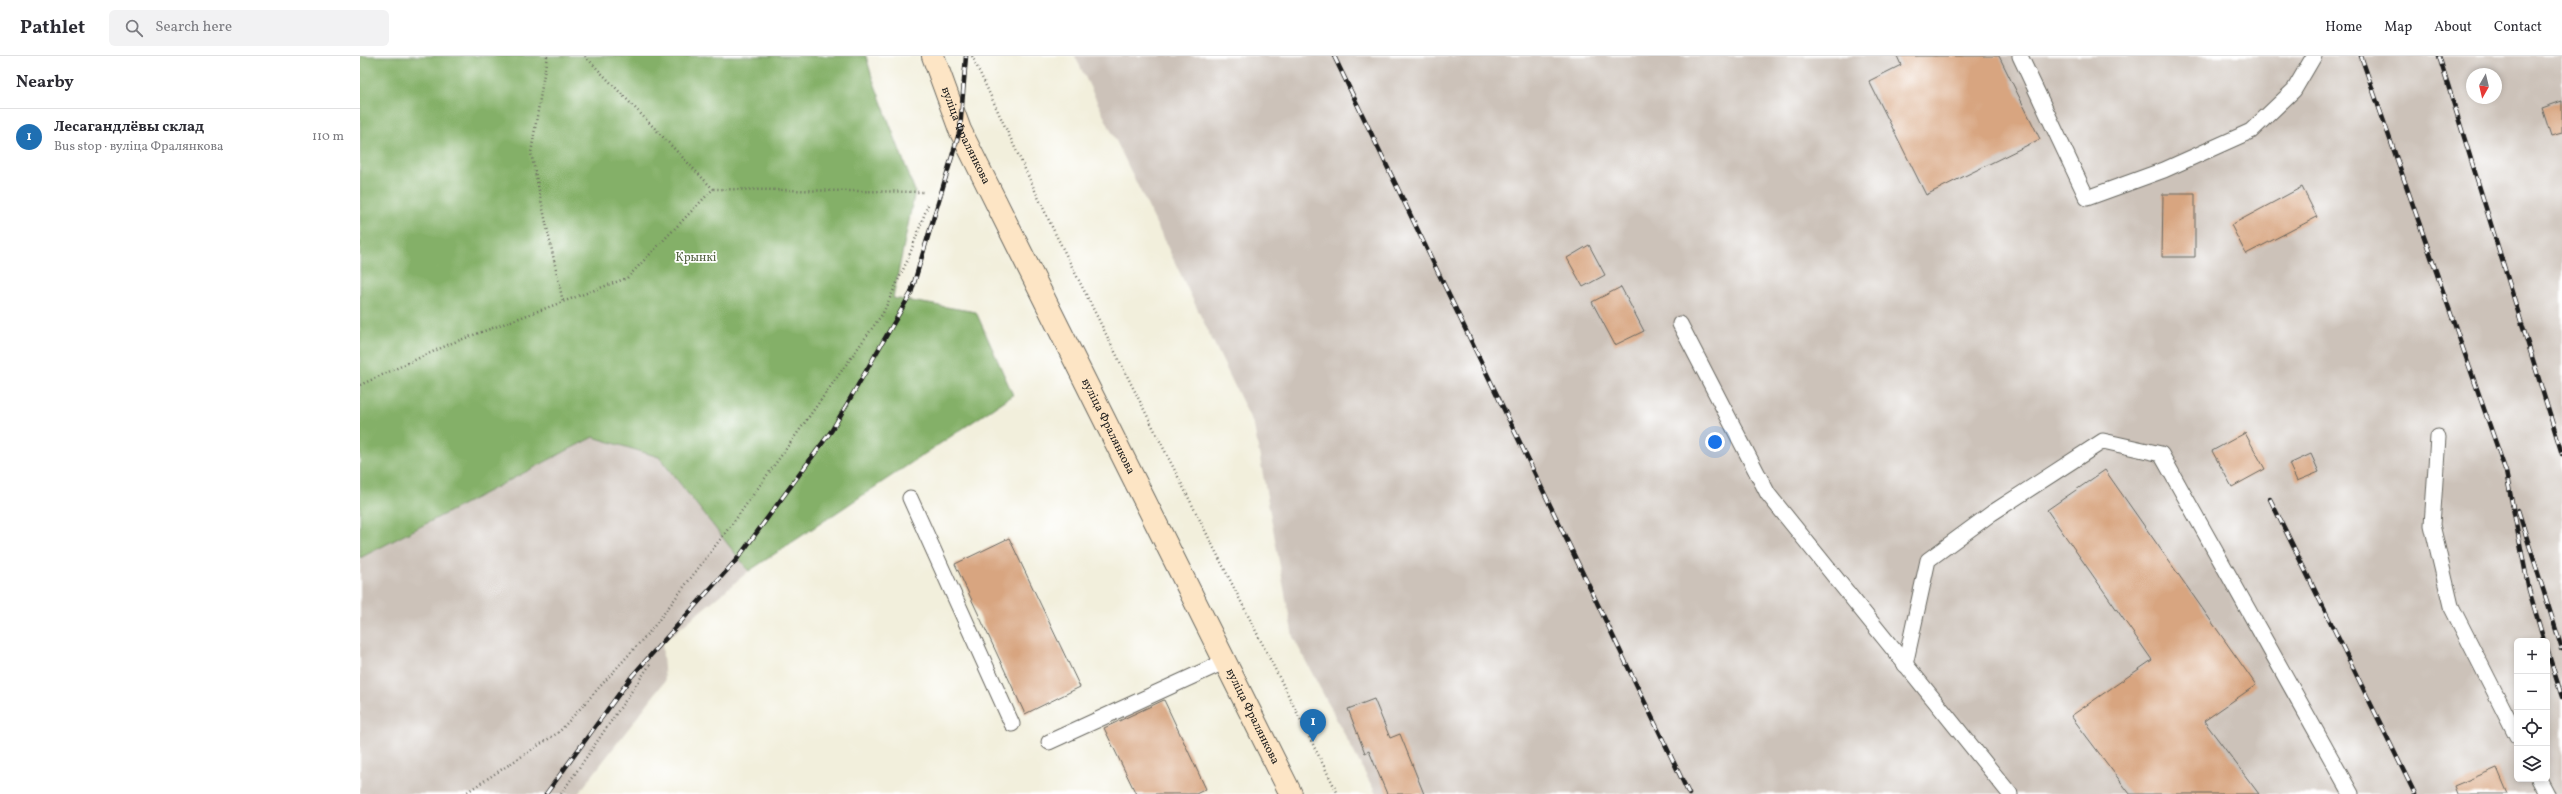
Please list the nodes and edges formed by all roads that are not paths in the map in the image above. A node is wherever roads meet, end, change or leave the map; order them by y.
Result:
1 (933, 56) edge
2 (2020, 56) edge
3 (2314, 56) edge
4 (1680, 324) dead end
5 (2438, 437) dead end
6 (910, 498) dead end
7 (1226, 661) junction
8 (1906, 665) junction
9 (1012, 724) dead end
10 (2514, 730) edge
11 (1049, 742) dead end
12 (2540, 782) edge
13 (1291, 794) edge
14 (2010, 794) edge
15 (2351, 794) edge
16 (2546, 794) edge

1 - 7 main road, вуліца Фралянкова
2 - 3 lane
4 - 8 lane
5 - 10 lane
6 - 9 lane
7 - 11 lane
7 - 13 main road, вуліца Фралянкова
8 - 14 lane
8 - 15 lane
12 - 16 lane

